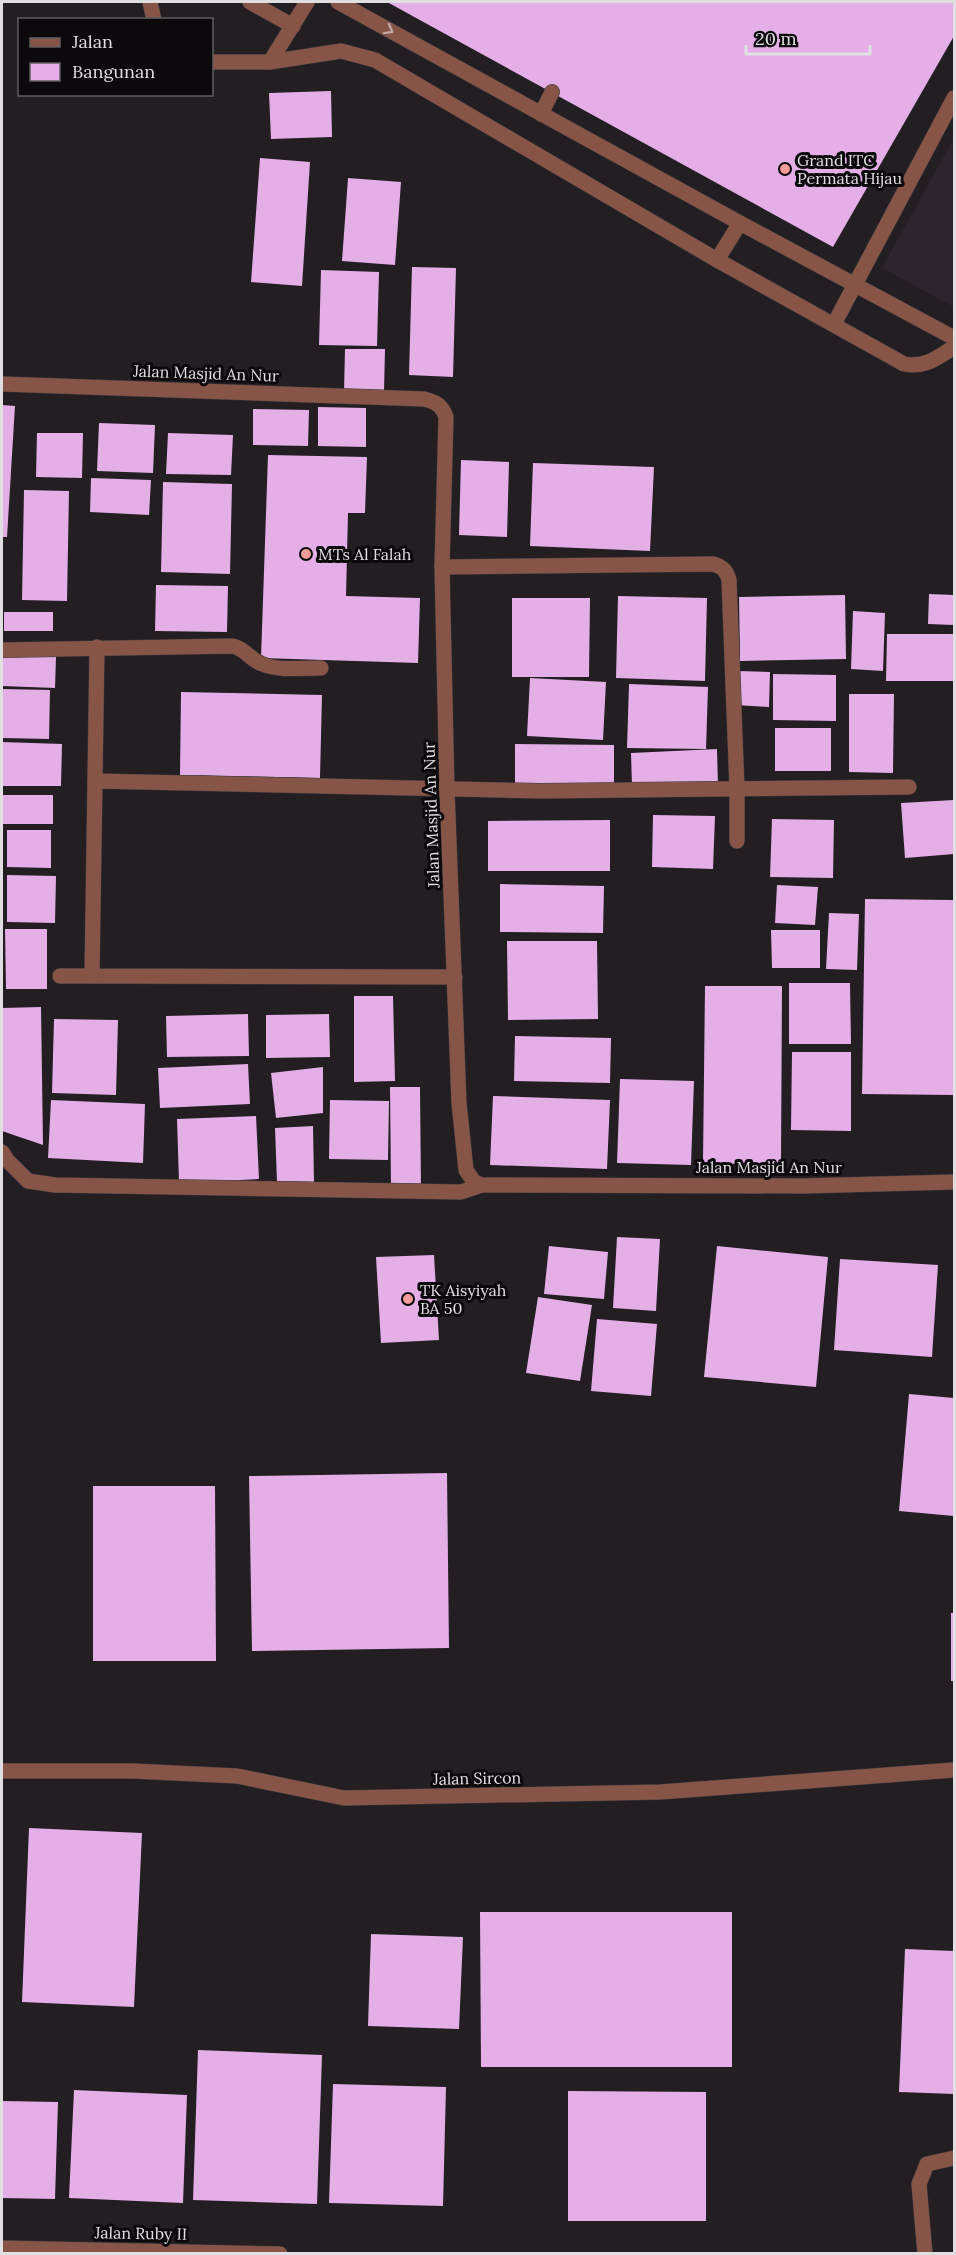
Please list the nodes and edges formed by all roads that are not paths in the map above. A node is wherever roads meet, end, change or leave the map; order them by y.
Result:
1 (150, 2) edge
2 (250, 2) edge
3 (307, 2) edge
4 (338, 2) edge
5 (154, 18) edge
6 (293, 26) junction
7 (213, 62) edge
8 (270, 62) junction
9 (552, 92) dead end
10 (954, 98) edge
11 (541, 114) junction
12 (740, 224) junction
13 (717, 260) junction
14 (855, 286) junction
15 (834, 324) junction
16 (954, 338) edge
17 (954, 347) edge
18 (2, 384) edge
19 (442, 567) junction
20 (97, 647) junction
21 (2, 650) edge
22 (321, 669) dead end
23 (95, 781) junction
24 (909, 787) dead end
25 (737, 789) junction
26 (447, 790) junction
27 (736, 841) dead end
28 (60, 976) dead end
29 (92, 976) junction
30 (455, 976) junction
31 (2, 1152) edge
32 (954, 1182) edge
33 (482, 1185) junction
34 (954, 1770) edge
35 (2, 1771) edge
36 (954, 2158) edge
37 (2, 2248) edge
38 (280, 2253) edge
39 (925, 2253) edge

1 - 5 street
2 - 6 street
3 - 6 street
4 -> 11 street
6 - 8 street
7 - 8 street
8 - 13 street
9 - 11 street
10 - 14 street
11 - 12 street
12 - 13 street
12 - 14 street
13 - 15 street
14 - 15 street
14 - 16 street
15 - 17 street
18 - 19 street, Jalan Masjid An Nur
19 - 25 street
19 - 26 street, Jalan Masjid An Nur
20 - 21 street
20 - 22 street
20 - 23 street
23 - 26 street
23 - 29 street
24 - 25 street
25 - 26 street
25 - 27 street
26 - 30 street, Jalan Masjid An Nur
28 - 29 street
29 - 30 street
30 - 33 street, Jalan Masjid An Nur
31 - 33 street
32 - 33 street, Jalan Masjid An Nur
34 - 35 street, Jalan Sircon
36 - 39 street
37 - 38 street, Jalan Ruby II

